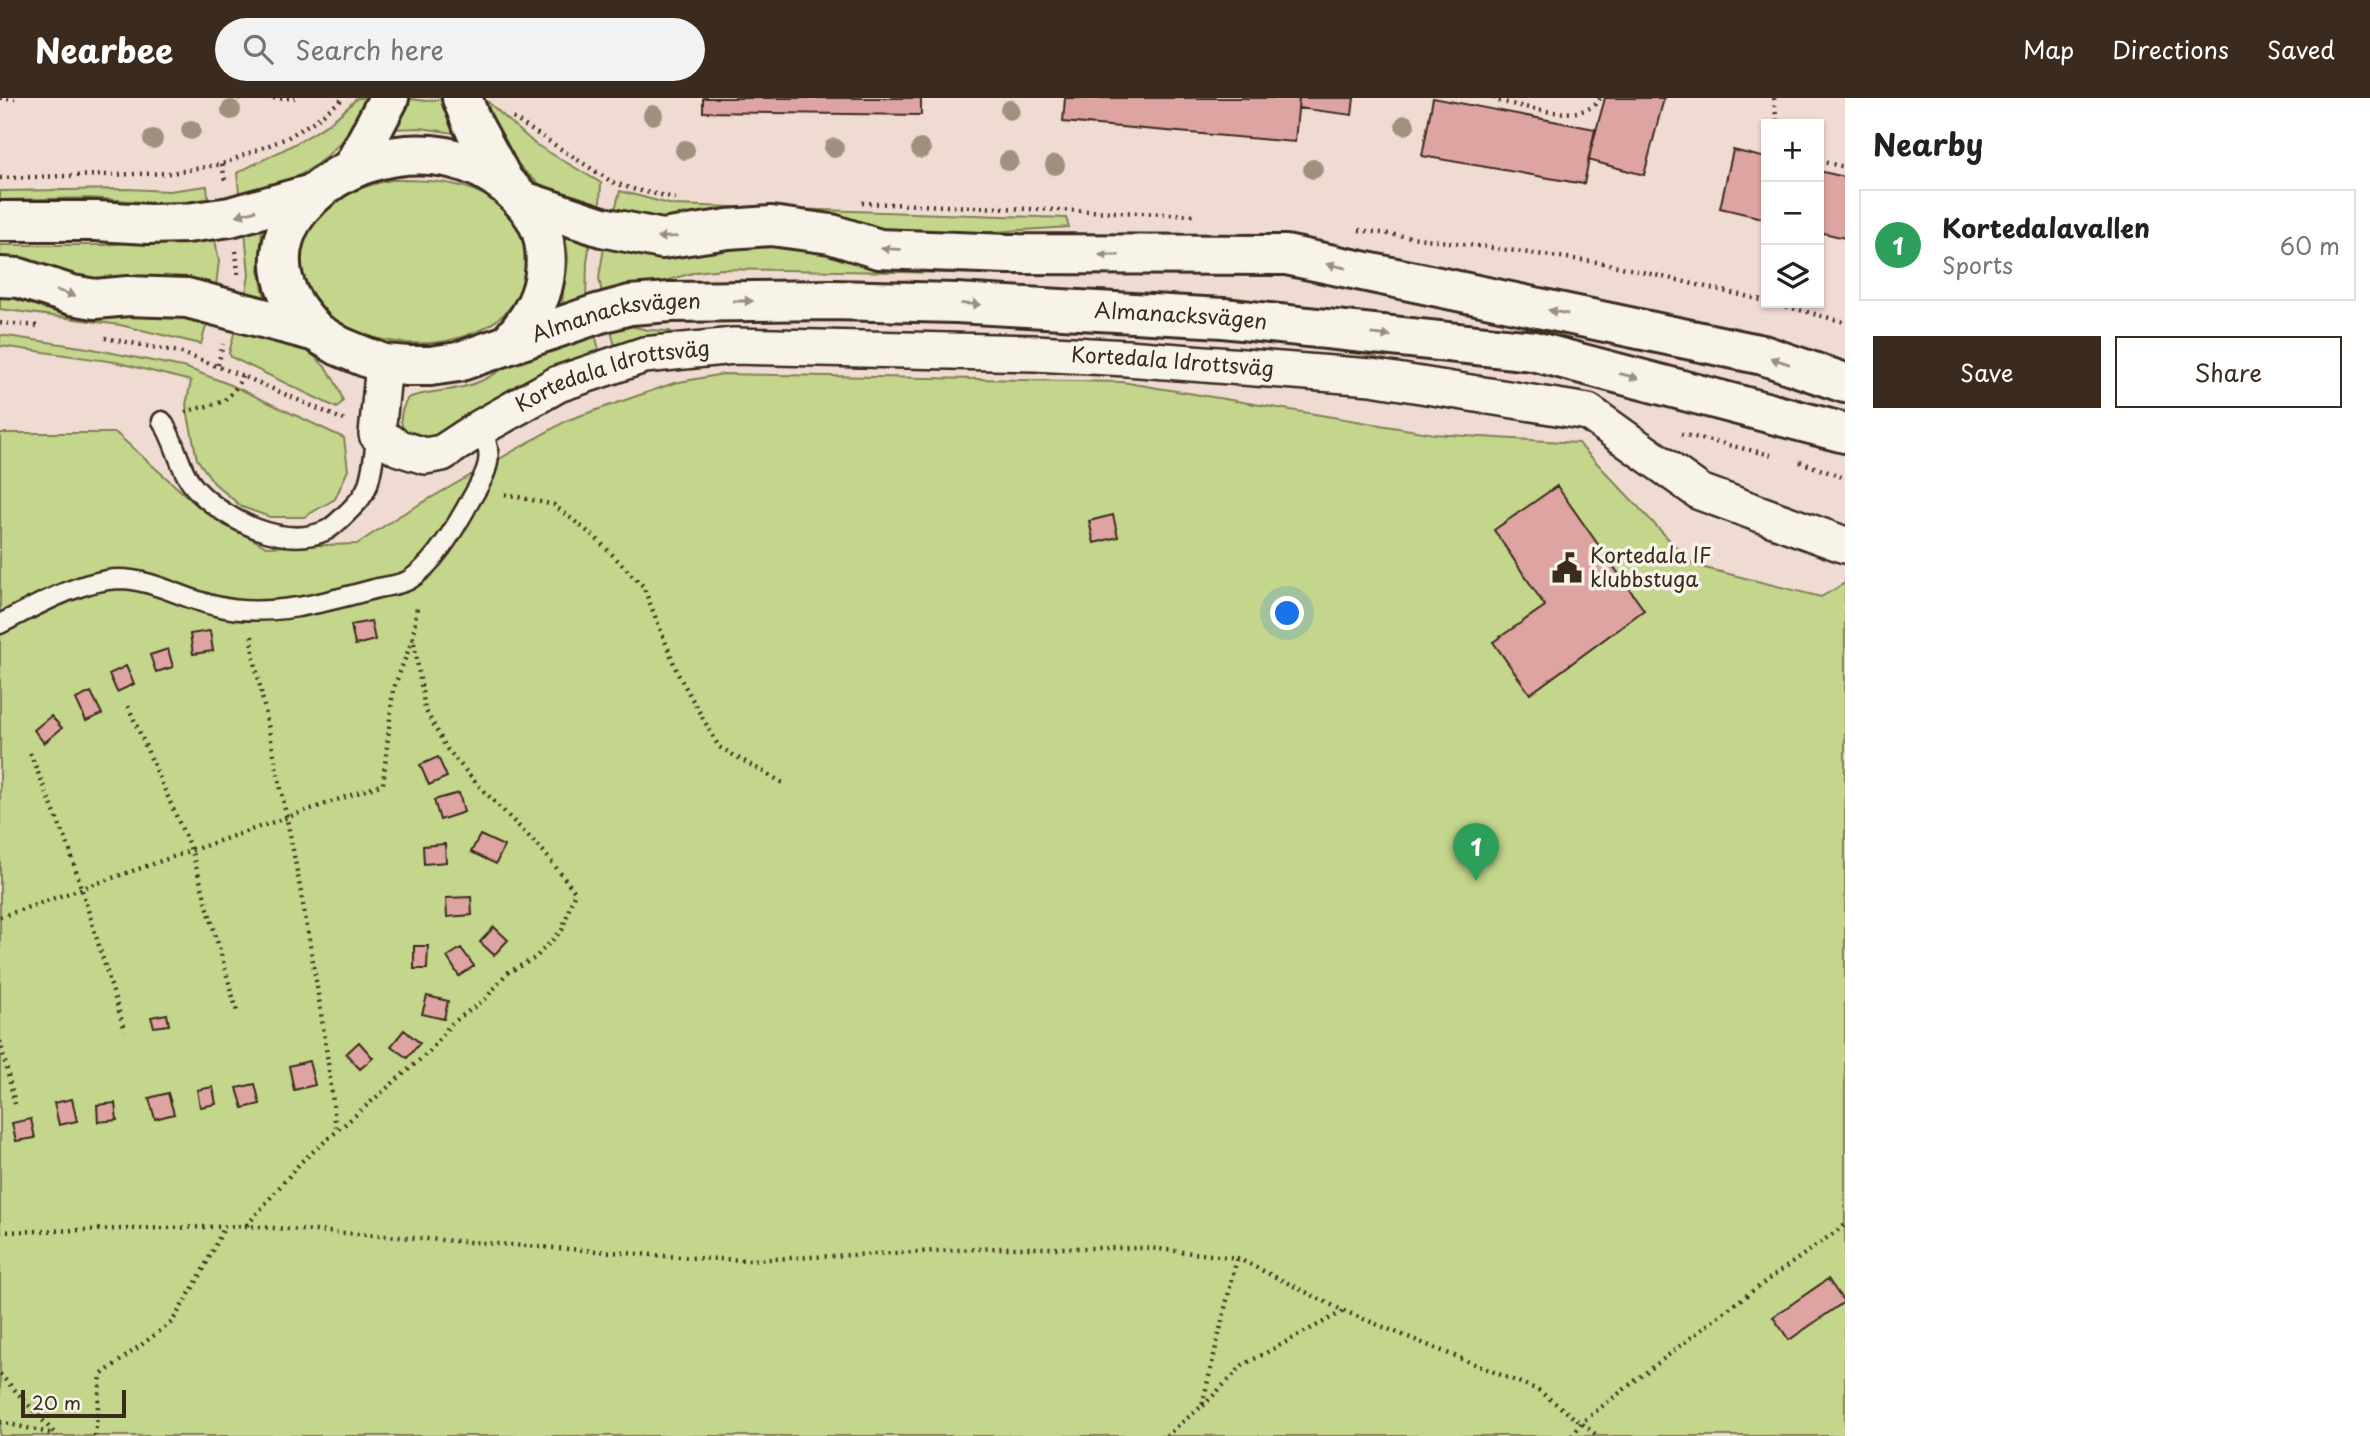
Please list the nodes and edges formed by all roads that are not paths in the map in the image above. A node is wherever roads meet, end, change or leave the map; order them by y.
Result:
1 (389, 98) edge
2 (462, 98) edge
3 (354, 167) junction
4 (514, 192) junction
5 (312, 194) junction
6 (0, 221) edge
7 (0, 277) edge
8 (316, 332) junction
9 (509, 343) junction
10 (384, 364) junction
11 (1845, 383) edge
12 (162, 421) road end
13 (480, 428) junction
14 (1845, 433) edge
15 (377, 434) junction
16 (1845, 545) edge
17 (0, 624) edge

1 - 3 main road
2 - 4 main road
3 - 4 main road, Almanacksvägen
3 - 5 main road, Almanacksvägen
4 - 9 main road, Almanacksvägen
11 -> 4 main road, Almanacksvägen
5 -> 6 main road, Almanacksvägen
5 - 8 main road, Almanacksvägen
7 -> 8 main road, Almanacksvägen
8 - 10 main road, Almanacksvägen
9 - 10 main road, Almanacksvägen
9 -> 14 main road, Almanacksvägen
10 - 15 street
12 - 15 lane
13 - 15 street, Kortedala Idrottsväg
13 - 16 street, Kortedala Idrottsväg
13 - 17 lane

